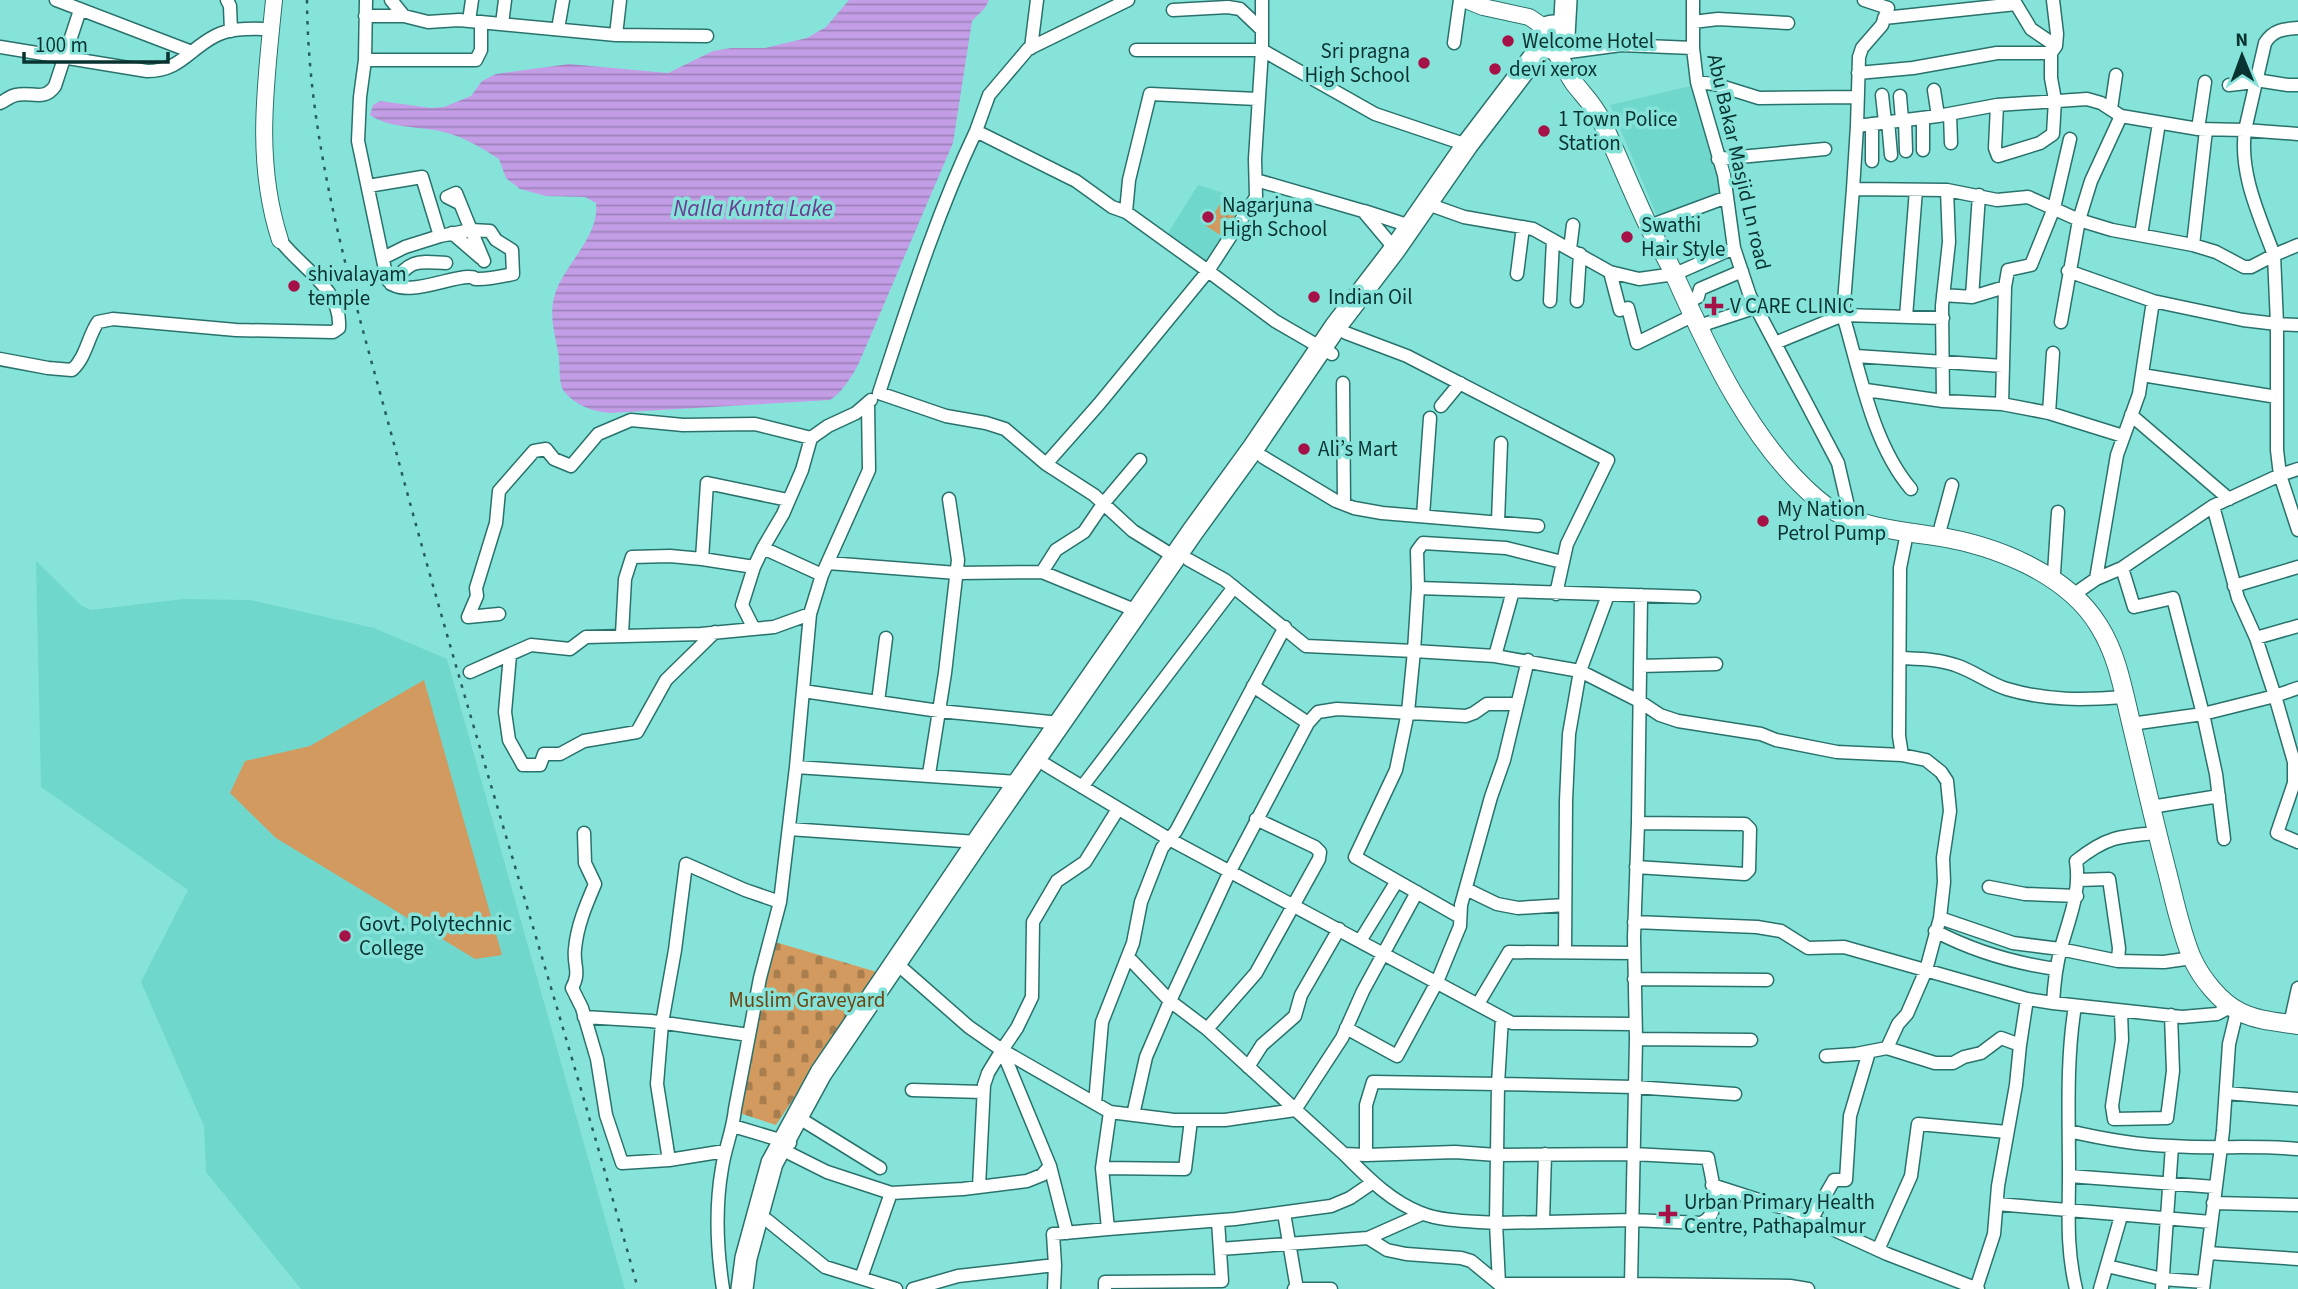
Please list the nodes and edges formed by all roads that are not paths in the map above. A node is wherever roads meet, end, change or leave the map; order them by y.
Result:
1 (55, 0) edge
2 (227, 0) edge
3 (274, 0) edge
4 (366, 0) edge
5 (391, 0) edge
6 (472, 0) edge
7 (505, 0) edge
8 (563, 0) edge
9 (621, 0) edge
10 (1037, 0) edge
11 (1128, 0) edge
12 (1262, 0) edge
13 (1460, 0) edge
14 (1466, 0) edge
15 (1554, 0) edge
16 (1566, 0) edge
17 (1574, 0) edge
18 (1693, 0) edge
19 (1864, 0) edge
20 (2053, 0) edge
21 (2015, 2) edge
22 (1888, 8) edge
23 (80, 10) junction
24 (1173, 10) dead end
25 (365, 16) junction
26 (404, 16) junction
27 (475, 22) junction
28 (1693, 22) junction
29 (1788, 23) dead end
30 (502, 24) junction
31 (2298, 28) edge
32 (271, 29) junction
33 (558, 29) junction
34 (1261, 29) junction
35 (231, 31) junction
36 (616, 35) junction
37 (707, 36) dead end
38 (1555, 41) junction
39 (1454, 43) dead end
40 (0, 47) edge
41 (1031, 48) junction
42 (1693, 48) junction
43 (2054, 49) junction
44 (1136, 50) dead end
45 (1262, 50) junction
46 (192, 52) junction
47 (64, 57) junction
48 (365, 60) junction
49 (1858, 73) junction
50 (2116, 75) dead end
51 (2256, 81) junction
52 (1697, 82) junction
53 (2204, 82) dead end
54 (2230, 85) dead end
55 (2298, 85) edge
56 (1934, 90) dead end
57 (1882, 95) dead end
58 (1900, 96) dead end
59 (1858, 97) junction
60 (1258, 99) junction
61 (2055, 100) junction
62 (0, 103) edge
63 (1997, 105) junction
64 (2116, 113) junction
65 (1944, 115) junction
66 (1923, 118) junction
67 (1904, 120) junction
68 (1882, 122) junction
69 (2159, 123) junction
70 (1857, 126) junction
71 (2202, 129) junction
72 (2245, 130) junction
73 (976, 131) junction
74 (2298, 134) edge
75 (2070, 139) dead end
76 (1951, 142) dead end
77 (1467, 145) junction
78 (1825, 149) dead end
79 (1923, 150) dead end
80 (1906, 151) dead end
81 (1891, 155) dead end
82 (1718, 159) junction
83 (1872, 161) dead end
84 (1256, 180) junction
85 (368, 186) junction
86 (1853, 189) junction
87 (1916, 190) junction
88 (1947, 190) junction
89 (1979, 195) junction
90 (1727, 197) junction
91 (459, 203) dead end
92 (1436, 207) junction
93 (2054, 208) junction
94 (1363, 211) junction
95 (1126, 212) junction
96 (2079, 220) junction
97 (1573, 225) dead end
98 (1410, 226) junction
99 (1649, 226) junction
100 (1523, 227) junction
101 (471, 230) junction
102 (446, 235) junction
103 (2141, 235) junction
104 (280, 240) joint
105 (496, 240) junction
106 (1553, 240) junction
107 (2298, 245) edge
108 (2193, 246) junction
109 (1734, 248) junction
110 (1395, 249) junction
111 (1575, 251) junction
112 (2274, 255) junction
113 (383, 258) junction
114 (484, 261) junction
115 (446, 262) dead end
116 (1209, 271) junction
117 (1742, 271) junction
118 (2068, 271) junction
119 (1610, 272) junction
120 (1517, 274) dead end
121 (1675, 274) junction
122 (479, 279) junction
123 (391, 284) junction
124 (2005, 287) junction
125 (1943, 295) junction
126 (1972, 297) junction
127 (1550, 301) dead end
128 (1577, 301) dead end
129 (2153, 301) junction
130 (1758, 307) junction
131 (1843, 315) junction
132 (1693, 316) junction
133 (1906, 317) junction
134 (1943, 318) junction
135 (2061, 322) dead end
136 (2277, 324) junction
137 (2298, 325) edge
138 (1346, 333) junction
139 (1775, 343) junction
140 (1327, 350) junction
141 (2053, 353) dead end
142 (1856, 356) junction
143 (0, 359) edge
144 (1942, 361) junction
145 (2003, 366) junction
146 (2142, 374) junction
147 (1343, 383) dead end
148 (1460, 383) junction
149 (1866, 390) junction
150 (879, 393) junction
151 (2277, 397) junction
152 (1943, 401) junction
153 (868, 402) junction
154 (2002, 404) junction
155 (1441, 406) dead end
156 (2049, 413) junction
157 (2131, 415) junction
158 (1430, 418) dead end
159 (2123, 436) junction
160 (811, 438) junction
161 (1501, 443) dead end
162 (1263, 457) junction
163 (1140, 460) dead end
164 (1046, 464) junction
165 (2298, 469) edge
166 (2280, 475) junction
167 (1952, 485) dead end
168 (1912, 489) dead end
169 (949, 499) dead end
170 (2229, 499) junction
171 (788, 500) junction
172 (1102, 503) junction
173 (1344, 504) junction
174 (2213, 506) junction
175 (2057, 512) dead end
176 (1423, 516) junction
177 (1851, 519) junction
178 (1497, 522) junction
179 (1538, 526) dead end
180 (2298, 530) edge
181 (1907, 533) junction
182 (1938, 537) junction
183 (763, 548) junction
184 (702, 559) junction
185 (1182, 559) junction
186 (828, 562) junction
187 (1562, 562) junction
188 (754, 566) junction
189 (2298, 567) edge
190 (2122, 568) junction
191 (1042, 572) junction
192 (957, 573) junction
193 (822, 575) junction
194 (2052, 579) junction
195 (2096, 579) junction
196 (2234, 586) junction
197 (1234, 587) junction
198 (1418, 588) junction
199 (1513, 591) junction
200 (1556, 594) junction
201 (1608, 595) junction
202 (2073, 595) junction
203 (1641, 596) junction
204 (1694, 597) dead end
205 (1137, 611) junction
206 (499, 614) dead end
207 (810, 614) junction
208 (2298, 626) edge
209 (1285, 628) junction
210 (754, 629) junction
211 (715, 632) junction
212 (622, 634) junction
213 (886, 638) dead end
214 (2256, 638) junction
215 (1414, 651) junction
216 (510, 655) junction
217 (1495, 656) junction
218 (1899, 658) junction
219 (1528, 660) junction
220 (1716, 664) dead end
221 (1640, 666) junction
222 (1580, 671) junction
223 (470, 672) dead end
224 (1253, 686) junction
225 (2298, 688) edge
226 (803, 691) junction
227 (2275, 696) junction
228 (2125, 697) junction
229 (1639, 701) junction
230 (878, 702) junction
231 (1516, 704) junction
232 (939, 711) junction
233 (1408, 712) junction
234 (2203, 714) junction
235 (1059, 723) junction
236 (1308, 723) junction
237 (2131, 724) junction
238 (1902, 755) junction
239 (1046, 765) junction
240 (796, 767) junction
241 (929, 774) junction
242 (1019, 782) junction
243 (1082, 788) junction
244 (2219, 796) junction
245 (2151, 807) junction
246 (1118, 809) junction
247 (1256, 819) junction
248 (1638, 823) junction
249 (789, 829) junction
250 (584, 833) dead end
251 (2157, 833) junction
252 (1169, 839) junction
253 (2224, 839) dead end
254 (977, 842) junction
255 (2298, 842) edge
256 (1636, 867) junction
257 (1230, 871) junction
258 (2078, 880) junction
259 (1397, 881) junction
260 (1989, 887) dead end
261 (1466, 889) junction
262 (1417, 892) junction
263 (2077, 896) junction
264 (780, 902) junction
265 (1565, 905) junction
266 (1294, 906) junction
267 (1460, 917) junction
268 (1940, 918) junction
269 (1634, 922) junction
270 (1339, 929) junction
271 (1935, 931) junction
272 (1360, 941) junction
273 (2060, 949) junction
274 (1565, 952) junction
275 (1634, 953) junction
276 (1382, 954) junction
277 (1128, 957) junction
278 (2192, 958) junction
279 (2118, 961) junction
280 (2056, 969) junction
281 (904, 970) junction
282 (1926, 970) junction
283 (1634, 979) junction
284 (1767, 980) dead end
285 (1437, 982) junction
286 (2298, 988) edge
287 (2027, 999) junction
288 (1170, 1001) junction
289 (2053, 1003) junction
290 (1478, 1004) junction
291 (2075, 1006) junction
292 (2235, 1009) junction
293 (2122, 1012) junction
294 (2171, 1015) junction
295 (584, 1017) junction
296 (1502, 1018) junction
297 (662, 1023) junction
298 (1634, 1024) junction
299 (2294, 1024) edge
300 (1346, 1028) junction
301 (1207, 1029) junction
302 (749, 1035) junction
303 (1636, 1039) junction
304 (1751, 1040) dead end
305 (2020, 1045) junction
306 (1886, 1048) junction
307 (1002, 1050) junction
308 (1869, 1052) junction
309 (1826, 1056) dead end
310 (1248, 1067) junction
311 (1497, 1084) junction
312 (1634, 1087) junction
313 (912, 1090) dead end
314 (983, 1092) junction
315 (2226, 1093) junction
316 (1735, 1094) dead end
317 (2298, 1099) edge
318 (1096, 1103) junction
319 (1295, 1110) junction
320 (1110, 1112) junction
321 (1133, 1115) junction
322 (1191, 1120) junction
323 (804, 1121) junction
324 (733, 1126) junction
325 (2069, 1131) junction
326 (2007, 1132) junction
327 (788, 1146) junction
328 (2172, 1146) junction
329 (2221, 1147) junction
330 (2298, 1149) edge
331 (725, 1151) junction
332 (1344, 1154) junction
333 (1545, 1154) junction
334 (1633, 1154) junction
335 (1366, 1155) junction
336 (1497, 1155) junction
337 (669, 1160) junction
338 (1050, 1166) junction
339 (880, 1168) dead end
340 (1102, 1168) junction
341 (2069, 1176) junction
342 (1373, 1183) junction
343 (2169, 1183) junction
344 (1712, 1185) junction
345 (979, 1187) junction
346 (2215, 1187) junction
347 (891, 1193) junction
348 (2213, 1203) junction
349 (1997, 1204) junction
350 (2298, 1205) edge
351 (2068, 1211) junction
352 (1284, 1213) junction
353 (1422, 1214) junction
354 (2121, 1216) junction
355 (767, 1220) junction
356 (1632, 1220) junction
357 (1811, 1220) junction
358 (2167, 1220) junction
359 (1219, 1221) junction
360 (1543, 1222) junction
361 (2211, 1222) junction
362 (1496, 1223) junction
363 (1108, 1229) junction
364 (1067, 1233) junction
365 (1368, 1238) junction
366 (1288, 1243) junction
367 (1220, 1249) junction
368 (1878, 1250) junction
369 (2208, 1253) junction
370 (2298, 1259) edge
371 (1055, 1265) junction
372 (2107, 1266) junction
373 (861, 1278) junction
374 (2162, 1284) edge
375 (1222, 1285) edge
376 (2204, 1285) edge
377 (1563, 1286) edge
378 (1631, 1286) edge
379 (1501, 1287) edge
380 (723, 1289) edge
381 (742, 1289) edge
382 (754, 1289) edge
383 (896, 1289) edge
384 (913, 1289) edge
385 (1054, 1289) edge
386 (1105, 1289) edge
387 (1296, 1289) edge
388 (1331, 1289) edge
389 (1808, 1289) edge
390 (1977, 1289) edge
391 (2076, 1289) edge
392 (2100, 1289) edge

1 - 23 street
2 - 35 street
3 - 32 street
4 - 25 street
5 - 26 street
6 - 27 street
7 - 30 street
8 - 33 street
9 - 36 street
10 - 41 street
11 - 41 street
12 - 34 street
13 - 39 street
14 - 38 street
15 - 38 highway
16 - 17 street
16 - 38 highway
18 - 28 street, Abu Bakar Masjid Ln road
19 - 22 street
20 - 43 street
21 - 22 street
21 - 43 street
22 - 49 street
23 - 46 street
23 - 47 street
24 - 34 street
25 - 26 street
25 - 48 street
26 - 27 street
27 - 30 street
27 - 48 street
28 - 29 street
28 - 42 street, Abu Bakar Masjid Ln road
30 - 33 street
31 - 51 street
32 - 35 street
32 - 104 street
33 - 36 street
34 - 45 street
35 - 46 street
36 - 37 street
38 - 42 street
38 - 77 highway
38 - 92 highway
38 - 99 main road
40 - 47 street
41 - 73 street
42 - 52 street, Abu Bakar Masjid Ln road
43 - 49 street
43 - 61 street
44 - 45 street
45 - 60 street
45 - 77 street
46 - 47 street
47 - 62 street
48 - 85 street
49 - 59 street
50 - 64 street
51 - 54 street
51 - 55 street
51 - 72 street
52 - 59 street
52 - 82 street, Abu Bakar Masjid Ln road
53 - 71 street
56 - 65 street
57 - 68 street
58 - 67 street
59 - 70 street
60 - 84 street
60 - 95 street
61 - 63 street
61 - 63 street
61 - 64 street
63 - 65 street
64 - 69 street
64 - 96 street
65 - 66 street
65 - 76 street
66 - 67 street
66 - 79 street
67 - 68 street
67 - 80 street
68 - 70 street
68 - 81 street
68 - 83 street
69 - 71 street
69 - 103 street
70 - 86 street
71 - 72 street
71 - 108 street
72 - 74 street
72 - 112 street
73 - 95 street
73 - 150 street
75 - 93 street
77 - 98 highway
78 - 82 street
82 - 90 street, Abu Bakar Masjid Ln road
84 - 94 street
84 - 116 street
85 - 102 street
85 - 113 street
86 - 87 street
86 - 131 street
87 - 88 street
87 - 133 street
88 - 89 street
88 - 125 street
89 - 93 street
89 - 126 street
90 - 99 street
90 - 109 street, Abu Bakar Masjid Ln road
91 - 101 street
92 - 100 street
92 - 138 highway
93 - 96 street
93 - 124 street
94 - 98 street
94 - 110 street
95 - 116 street
96 - 103 street
96 - 118 street
97 - 111 street
98 - 110 highway
99 - 121 main road
100 - 106 street
100 - 120 street
101 - 102 street
101 - 105 street
101 - 114 street
102 - 113 street
102 - 114 street
103 - 108 street
104 - 143 street
105 - 114 street
105 - 122 street
106 - 111 street
106 - 127 street
107 - 112 street
108 - 112 street
109 - 117 street, Abu Bakar Masjid Ln road
109 - 121 street
110 - 140 highway
111 - 119 street
111 - 128 street
112 - 136 street
113 - 123 street
114 - 122 street
115 - 123 street
116 - 140 street
116 - 164 street
117 - 130 street, Abu Bakar Masjid Ln road
117 - 132 street
118 - 129 street
118 - 135 street
119 - 121 street
119 - 132 street
121 - 132 main road
122 - 123 street
124 - 126 street
124 - 145 street
125 - 126 street
125 - 134 street
129 - 136 street
129 - 146 street
130 - 132 street
130 - 139 street, Abu Bakar Masjid Ln road
131 - 133 street
131 - 139 street
131 - 142 street
132 - 177 main road
133 - 134 street
134 - 144 street
136 - 137 street
136 - 151 street
138 - 140 highway
138 - 148 street
139 - 177 street, Abu Bakar Masjid Ln road
140 - 162 highway
140 - 185 highway
141 - 156 street
142 - 144 street
142 - 149 street
144 - 145 street
144 - 152 street
145 - 154 street
146 - 151 street
146 - 157 street
147 - 173 street
148 - 155 street
148 - 187 street
149 - 152 street
149 - 168 street
150 - 153 street
150 - 164 street
151 - 166 street
152 - 154 street
153 - 160 street
153 - 186 street
154 - 156 street
156 - 159 street
157 - 159 street
157 - 170 street
158 - 176 street
159 - 195 street
160 - 171 street
160 - 206 street
161 - 178 street
162 - 173 street
162 - 185 highway
163 - 172 street
164 - 172 street
165 - 166 street
166 - 170 street
166 - 180 street
167 - 182 street
169 - 192 street
170 - 174 street
171 - 183 street
171 - 184 street
172 - 185 street
172 - 191 street
173 - 176 street
174 - 190 street
174 - 196 street
175 - 194 street
176 - 178 street
177 - 181 main road
178 - 179 street
181 - 182 main road
181 - 218 street
182 - 194 main road
183 - 188 street
183 - 193 street
184 - 188 street
184 - 212 street
185 - 197 street
185 - 205 highway
185 - 239 highway
186 - 192 street
186 - 193 street
187 - 198 street
187 - 200 street
188 - 210 street
189 - 196 street
190 - 195 street
190 - 234 street
191 - 192 street
191 - 205 street
192 - 232 street
193 - 207 street
194 - 202 main road
195 - 202 street
196 - 214 street
197 - 209 street
197 - 243 street
198 - 199 street
198 - 215 street
199 - 200 street
199 - 217 street
200 - 201 street
201 - 203 street
201 - 222 street
202 - 228 main road
203 - 204 street
203 - 221 street
205 - 235 highway
207 - 210 street
207 - 226 street
208 - 214 street
209 - 215 street
209 - 224 street
210 - 211 street
211 - 212 street
211 - 216 street
212 - 216 street
213 - 230 street
214 - 227 street
215 - 217 street
215 - 233 street
216 - 223 street
217 - 219 street
218 - 228 street
218 - 238 street
219 - 222 street
219 - 231 street
220 - 221 street
221 - 229 street
222 - 229 street
222 - 265 street
224 - 236 street
224 - 252 street
225 - 227 street
226 - 230 street
226 - 240 street
227 - 234 street
227 - 255 street
228 - 237 main road
229 - 238 street
229 - 248 street
230 - 232 street
231 - 233 street
231 - 261 street
232 - 235 street
232 - 241 street
233 - 236 street
233 - 259 street
234 - 237 street
234 - 244 street
235 - 242 highway
236 - 247 street
237 - 245 main road
238 - 268 street
239 - 243 street
239 - 281 highway
240 - 241 street
240 - 249 street
241 - 242 street
242 - 254 highway
243 - 246 street
244 - 245 street
244 - 253 street
245 - 251 main road
246 - 252 street
246 - 307 street
247 - 257 street
247 - 266 street
248 - 256 street
248 - 256 street
249 - 254 street
249 - 264 street
250 - 295 street
251 - 258 street
251 - 278 main road
252 - 257 street
252 - 277 street
254 - 327 highway
256 - 269 street
257 - 266 street
257 - 288 street
258 - 263 street
258 - 279 street
259 - 262 street
259 - 272 street
260 - 263 street
261 - 265 street
261 - 267 street
262 - 267 street
262 - 276 street
263 - 273 street
264 - 297 street
264 - 302 street
265 - 274 street
266 - 270 street
266 - 301 street
267 - 285 street
268 - 271 street
268 - 273 street
269 - 275 street
269 - 282 street
270 - 272 street
270 - 310 street
271 - 280 street
271 - 282 street
272 - 276 street
273 - 279 street
273 - 280 street
274 - 275 street
274 - 290 street
275 - 283 street
276 - 285 street
276 - 300 street
277 - 288 street
277 - 318 street
278 - 279 street
278 - 292 main road
280 - 289 street
281 - 307 street
281 - 323 highway
282 - 287 street
282 - 306 street
283 - 284 street
283 - 298 street
285 - 290 street
285 - 300 street
286 - 299 street
287 - 289 street
287 - 305 street
288 - 301 street
288 - 321 street
289 - 291 street
290 - 296 street
291 - 293 street
291 - 325 street
292 - 294 street
292 - 299 main road
292 - 315 street
293 - 294 street
293 - 294 street
295 - 297 street
295 - 337 street
296 - 298 street
296 - 311 street
297 - 302 street
297 - 337 street
298 - 303 street
300 - 319 street
301 - 310 street
302 - 324 street
303 - 304 street
303 - 312 street
305 - 306 street
305 - 326 street
306 - 308 street
307 - 314 street
307 - 318 street
307 - 338 street
308 - 309 street
308 - 357 street
310 - 319 street
311 - 312 street
311 - 335 street
311 - 336 street
312 - 316 street
312 - 334 street
313 - 314 street
314 - 345 street
315 - 317 street
315 - 329 street
318 - 320 street
319 - 322 street
319 - 332 street
320 - 321 street
320 - 340 street
321 - 322 street
322 - 340 street
323 - 327 highway
323 - 339 street
324 - 327 street
324 - 331 street
325 - 328 street
325 - 341 street
326 - 349 street
326 - 368 street
327 - 347 street
327 - 355 highway
327 - 381 highway
328 - 329 street
328 - 343 street
329 - 330 street
329 - 346 street
331 - 337 street
331 - 380 street
332 - 335 street
332 - 342 street
333 - 334 street
333 - 336 street
333 - 360 street
334 - 344 street
334 - 356 street
335 - 336 street
336 - 362 street
338 - 345 street
338 - 364 street
340 - 363 street
341 - 343 street
341 - 351 street
342 - 352 street
342 - 353 street
343 - 346 street
343 - 358 street
344 - 356 street
344 - 357 street
345 - 347 street
346 - 348 street
347 - 373 street
348 - 350 street
348 - 361 street
349 - 351 street
349 - 390 street
351 - 354 street
351 - 391 street
352 - 359 street
352 - 366 street
353 - 362 street
353 - 365 street
354 - 358 street
354 - 372 street
355 - 373 street
355 - 382 highway
356 - 360 street
356 - 378 street
357 - 368 street
358 - 361 street
358 - 374 street
359 - 363 street
359 - 367 street
360 - 362 street
361 - 369 street
362 - 379 street
363 - 364 street
364 - 371 street
365 - 366 street
365 - 379 street
366 - 367 street
366 - 387 street
367 - 375 street
368 - 390 street
369 - 370 street
369 - 376 street
371 - 384 street
371 - 385 street
372 - 374 street
372 - 392 street
373 - 383 street
374 - 376 street
375 - 386 street
377 - 378 street
377 - 379 street
378 - 389 street
387 - 388 street

